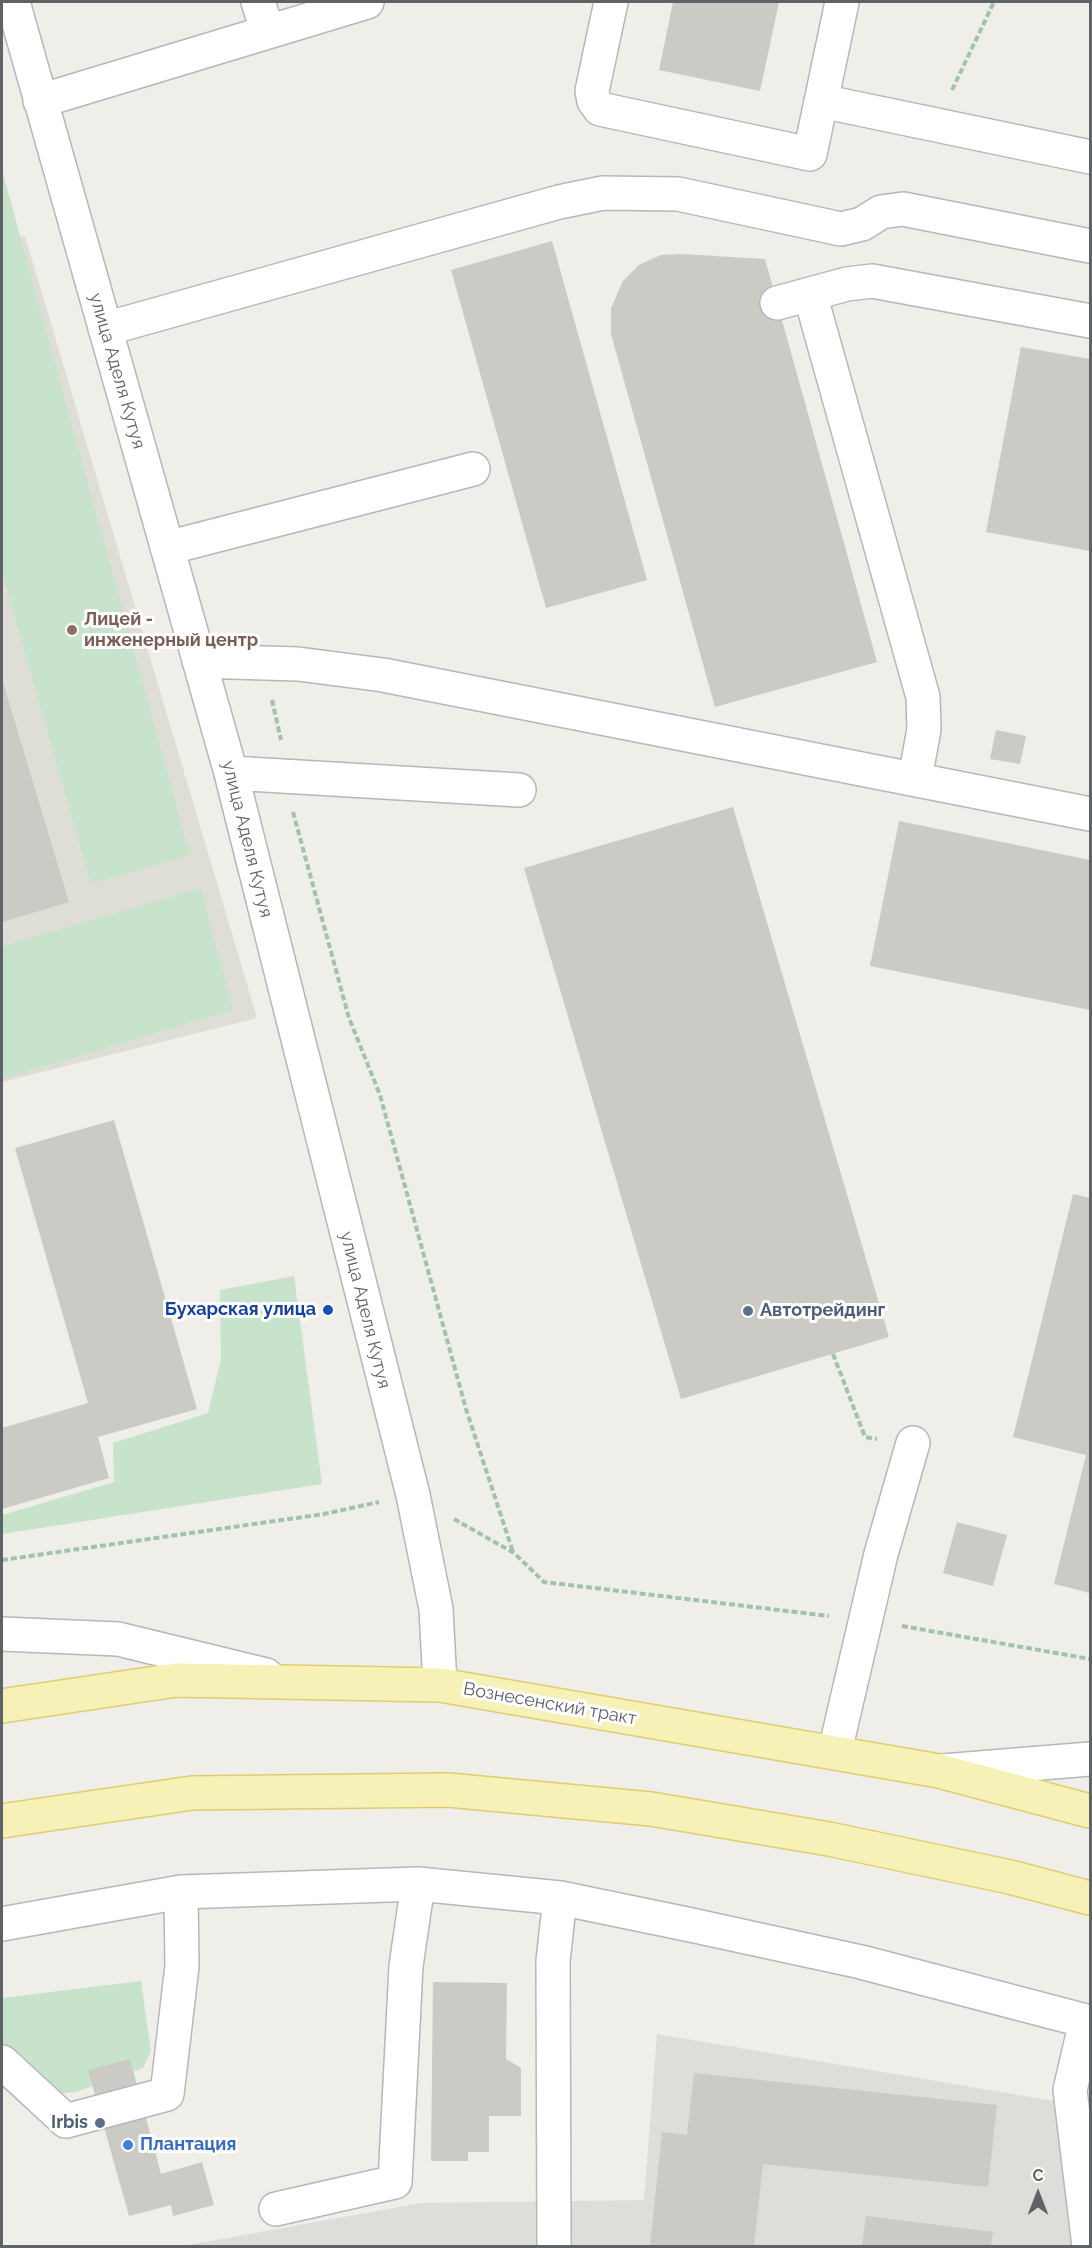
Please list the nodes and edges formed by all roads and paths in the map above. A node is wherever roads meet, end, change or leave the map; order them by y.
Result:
1 (13, 2) edge
2 (367, 2) edge
3 (611, 2) edge
4 (842, 2) edge
5 (994, 2) edge
6 (263, 17) edge
7 (12, 38) edge
8 (40, 101) junction
9 (821, 101) junction
10 (935, 125) junction
11 (1090, 157) edge
12 (1090, 246) edge
13 (810, 294) junction
14 (777, 303) dead end
15 (1090, 321) edge
16 (105, 328) junction
17 (473, 469) dead end
18 (167, 548) junction
19 (199, 661) junction
20 (264, 662) junction
21 (231, 773) junction
22 (288, 777) junction
23 (915, 779) junction
24 (519, 790) dead end
25 (1090, 814) edge
26 (833, 1354) dead end
27 (913, 1443) joint
28 (324, 1514) dead end
29 (2, 1560) edge
30 (866, 1620) junction
31 (2, 1634) edge
32 (1090, 1659) edge
33 (297, 1682) junction
34 (440, 1685) junction
35 (2, 1706) edge
36 (835, 1751) junction
37 (1090, 1759) edge
38 (939, 1771) junction
39 (1090, 1811) edge
40 (2, 1821) edge
41 (418, 1884) junction
42 (181, 1892) junction
43 (560, 1898) junction
44 (1090, 1898) edge
45 (2, 1924) edge
46 (1088, 2021) edge
47 (2, 2061) edge
48 (276, 2209) dead end
49 (554, 2247) edge
50 (1089, 2247) edge

1 - 7 street, улица Аделя Кутуя
2 - 6 street
3 - 9 street
4 - 9 street
5 - 10 path
6 - 8 street
7 - 8 street, улица Аделя Кутуя
8 - 16 street, улица Аделя Кутуя
9 - 10 street
10 - 11 street
12 - 16 street
13 - 14 street
13 - 15 street
13 - 23 street
16 - 18 street, улица Аделя Кутуя
17 - 18 street
18 - 19 street, улица Аделя Кутуя
19 - 20 street
19 - 21 street, улица Аделя Кутуя
20 - 22 path
20 - 23 street
21 - 22 street
21 - 34 street, улица Аделя Кутуя
22 - 24 street
22 - 30 path
23 - 25 street
26 - 27 path
27 - 30 street
28 - 29 path
30 - 32 path
30 - 36 street
31 - 33 street
33 - 34 main road, Вознесенский тракт
33 - 35 main road, Вознесенский тракт
34 - 36 main road, Вознесенский тракт
36 - 38 main road, Вознесенский тракт
37 - 38 street
38 - 39 main road, Вознесенский тракт
40 - 44 main road
41 - 42 street
41 - 43 street
41 - 48 street
42 - 45 street
42 - 47 street
43 - 46 street
43 - 49 street
46 - 50 street

